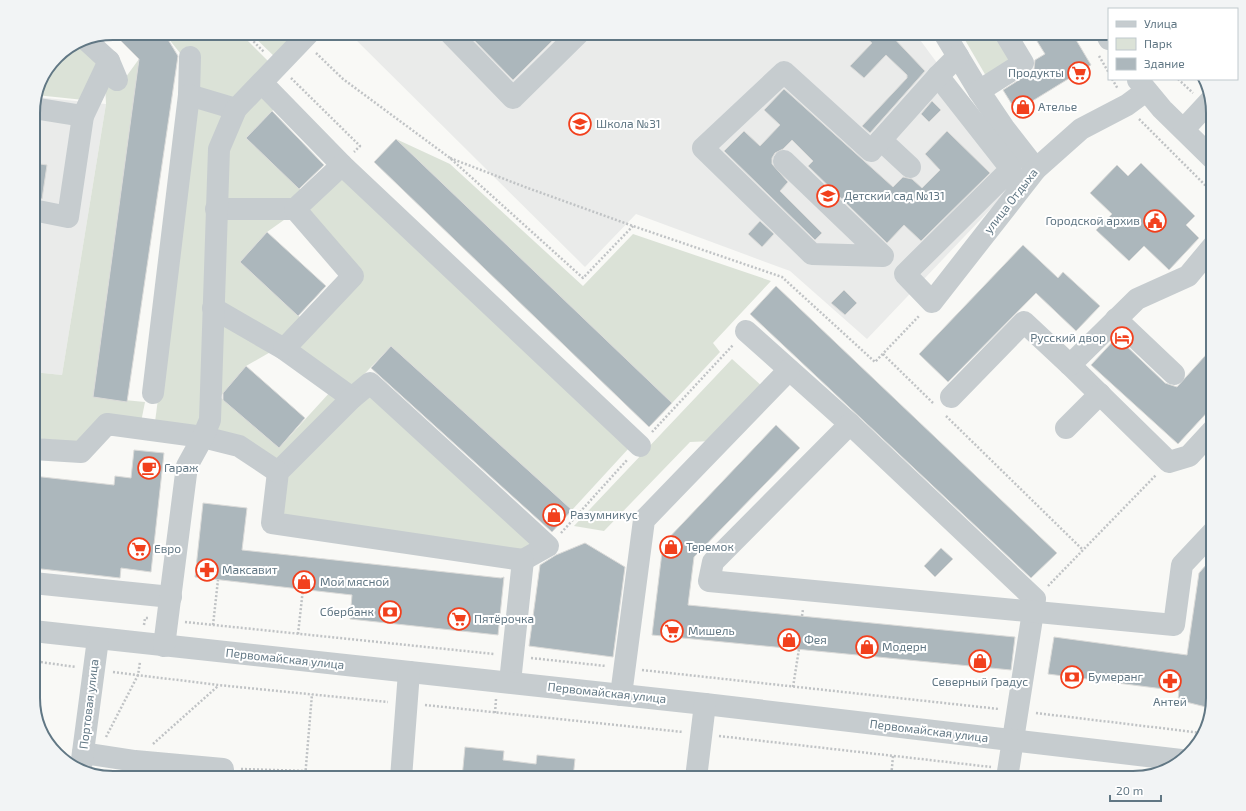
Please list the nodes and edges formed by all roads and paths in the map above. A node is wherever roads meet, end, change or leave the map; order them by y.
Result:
1 (252, 40) edge
2 (303, 40) edge
3 (309, 40) edge
4 (457, 40) edge
5 (572, 40) edge
6 (948, 40) edge
7 (1009, 40) edge
8 (90, 44) edge
9 (958, 56) junction
10 (190, 57) dead end
11 (279, 66) junction
12 (938, 76) junction
13 (1113, 80) edge
14 (262, 83) junction
15 (1142, 85) edge
16 (979, 91) junction
17 (189, 95) junction
18 (1127, 105) junction
19 (1205, 106) edge
20 (40, 109) edge
21 (236, 109) junction
22 (82, 116) junction
23 (1184, 129) junction
24 (881, 140) junction
25 (1206, 151) edge
26 (450, 158) junction
27 (784, 161) dead end
28 (342, 165) junction
29 (910, 167) dead end
30 (1036, 169) junction
31 (1206, 186) edge
32 (216, 209) junction
33 (295, 209) junction
34 (40, 211) edge
35 (633, 226) junction
36 (1206, 254) edge
37 (883, 256) junction
38 (905, 274) junction
39 (932, 302) junction
40 (213, 308) junction
41 (1116, 319) junction
42 (746, 331) joint
43 (284, 349) junction
44 (883, 354) junction
45 (1070, 365) junction
46 (789, 370) junction
47 (1174, 374) dead end
48 (153, 393) dead end
49 (1100, 394) junction
50 (352, 398) junction
51 (942, 404) junction
52 (850, 424) junction
53 (1066, 428) dead end
54 (203, 437) junction
55 (1206, 438) edge
56 (640, 446) junction
57 (40, 449) edge
58 (1169, 462) junction
59 (278, 472) junction
60 (1206, 539) edge
61 (548, 546) junction
62 (1083, 550) junction
63 (522, 560) junction
64 (218, 580) dead end
65 (40, 585) edge
66 (303, 589) dead end
67 (170, 597) junction
68 (1034, 606) junction
69 (144, 618) dead end
70 (168, 621) junction
71 (213, 625) junction
72 (40, 632) edge
73 (298, 634) junction
74 (98, 639) junction
75 (164, 646) junction
76 (799, 649) dead end
77 (513, 656) junction
78 (40, 662) edge
79 (625, 668) junction
80 (94, 669) junction
81 (409, 672) junction
82 (138, 675) junction
83 (510, 682) junction
84 (218, 685) junction
85 (794, 687) junction
86 (312, 694) junction
87 (621, 695) junction
88 (407, 704) junction
89 (705, 704) junction
90 (1017, 711) junction
91 (1197, 732) edge
92 (701, 734) junction
93 (1013, 741) junction
94 (893, 756) junction
95 (87, 759) edge
96 (135, 761) junction
97 (1169, 761) edge
98 (208, 771) edge
99 (306, 771) edge
100 (402, 771) edge
101 (697, 771) edge
102 (892, 771) edge
103 (989, 771) edge
104 (1008, 771) edge

1 - 11 path
2 - 11 street
3 - 26 path
4 - 5 street
6 - 9 street
7 - 16 street
8 - 22 street
9 - 12 street
9 - 16 street
10 - 17 street
11 - 14 street
11 - 28 path
12 - 24 street
12 - 38 street
13 - 18 path
14 - 21 street
14 - 28 street
15 - 18 street, улица Отдыха
15 - 23 street
16 - 30 street
17 - 21 street
17 - 48 street
18 - 30 street, улица Отдыха
18 - 31 path
19 - 23 street
20 - 22 street
21 - 32 street
22 - 34 street
23 - 25 street
24 - 29 street
24 - 37 street
26 - 35 path
26 - 35 path
27 - 37 street
28 - 33 street
28 - 56 street
30 - 39 street, улица Отдыха
32 - 33 street
32 - 40 street
33 - 43 street
35 - 44 path
36 - 41 street
37 - 38 street
38 - 39 street
39 - 44 path
40 - 43 street
40 - 54 street
41 - 45 street
41 - 47 street
42 - 46 street
42 - 56 path
43 - 50 street
44 - 51 path
45 - 49 street
45 - 51 street
46 - 52 street
46 - 79 street
49 - 53 street
49 - 58 street
50 - 59 street
50 - 61 street
51 - 62 path
52 - 68 street
52 - 68 street
54 - 57 street
54 - 59 street
54 - 67 street
55 - 58 street
56 - 61 path
58 - 62 path
59 - 63 street
60 - 68 street
61 - 63 street
62 - 68 path
63 - 77 street
64 - 71 path
65 - 67 street
66 - 73 path
67 - 70 street
68 - 90 street
69 - 70 path
70 - 71 path
70 - 75 street
71 - 73 path
72 - 74 street, Первомайская улица
73 - 77 path
74 - 75 street, Первомайская улица
74 - 80 street, Портовая улица
75 - 81 street, Первомайская улица
76 - 85 path
77 - 79 path
77 - 83 street
78 - 80 path
79 - 85 path
79 - 87 street
80 - 82 path
80 - 95 street, Портовая улица
81 - 83 street, Первомайская улица
81 - 88 street
82 - 84 path
82 - 95 path
83 - 87 street, Первомайская улица
84 - 86 path
84 - 96 path
85 - 90 path
86 - 88 path
86 - 99 path
87 - 89 street, Первомайская улица
88 - 92 path
88 - 100 street
89 - 92 street
89 - 93 street, Первомайская улица
90 - 91 path
90 - 93 street
92 - 94 path
92 - 101 street
93 - 97 street, Первомайская улица
93 - 104 street
94 - 102 path
94 - 103 path
95 - 96 street
96 - 98 street

